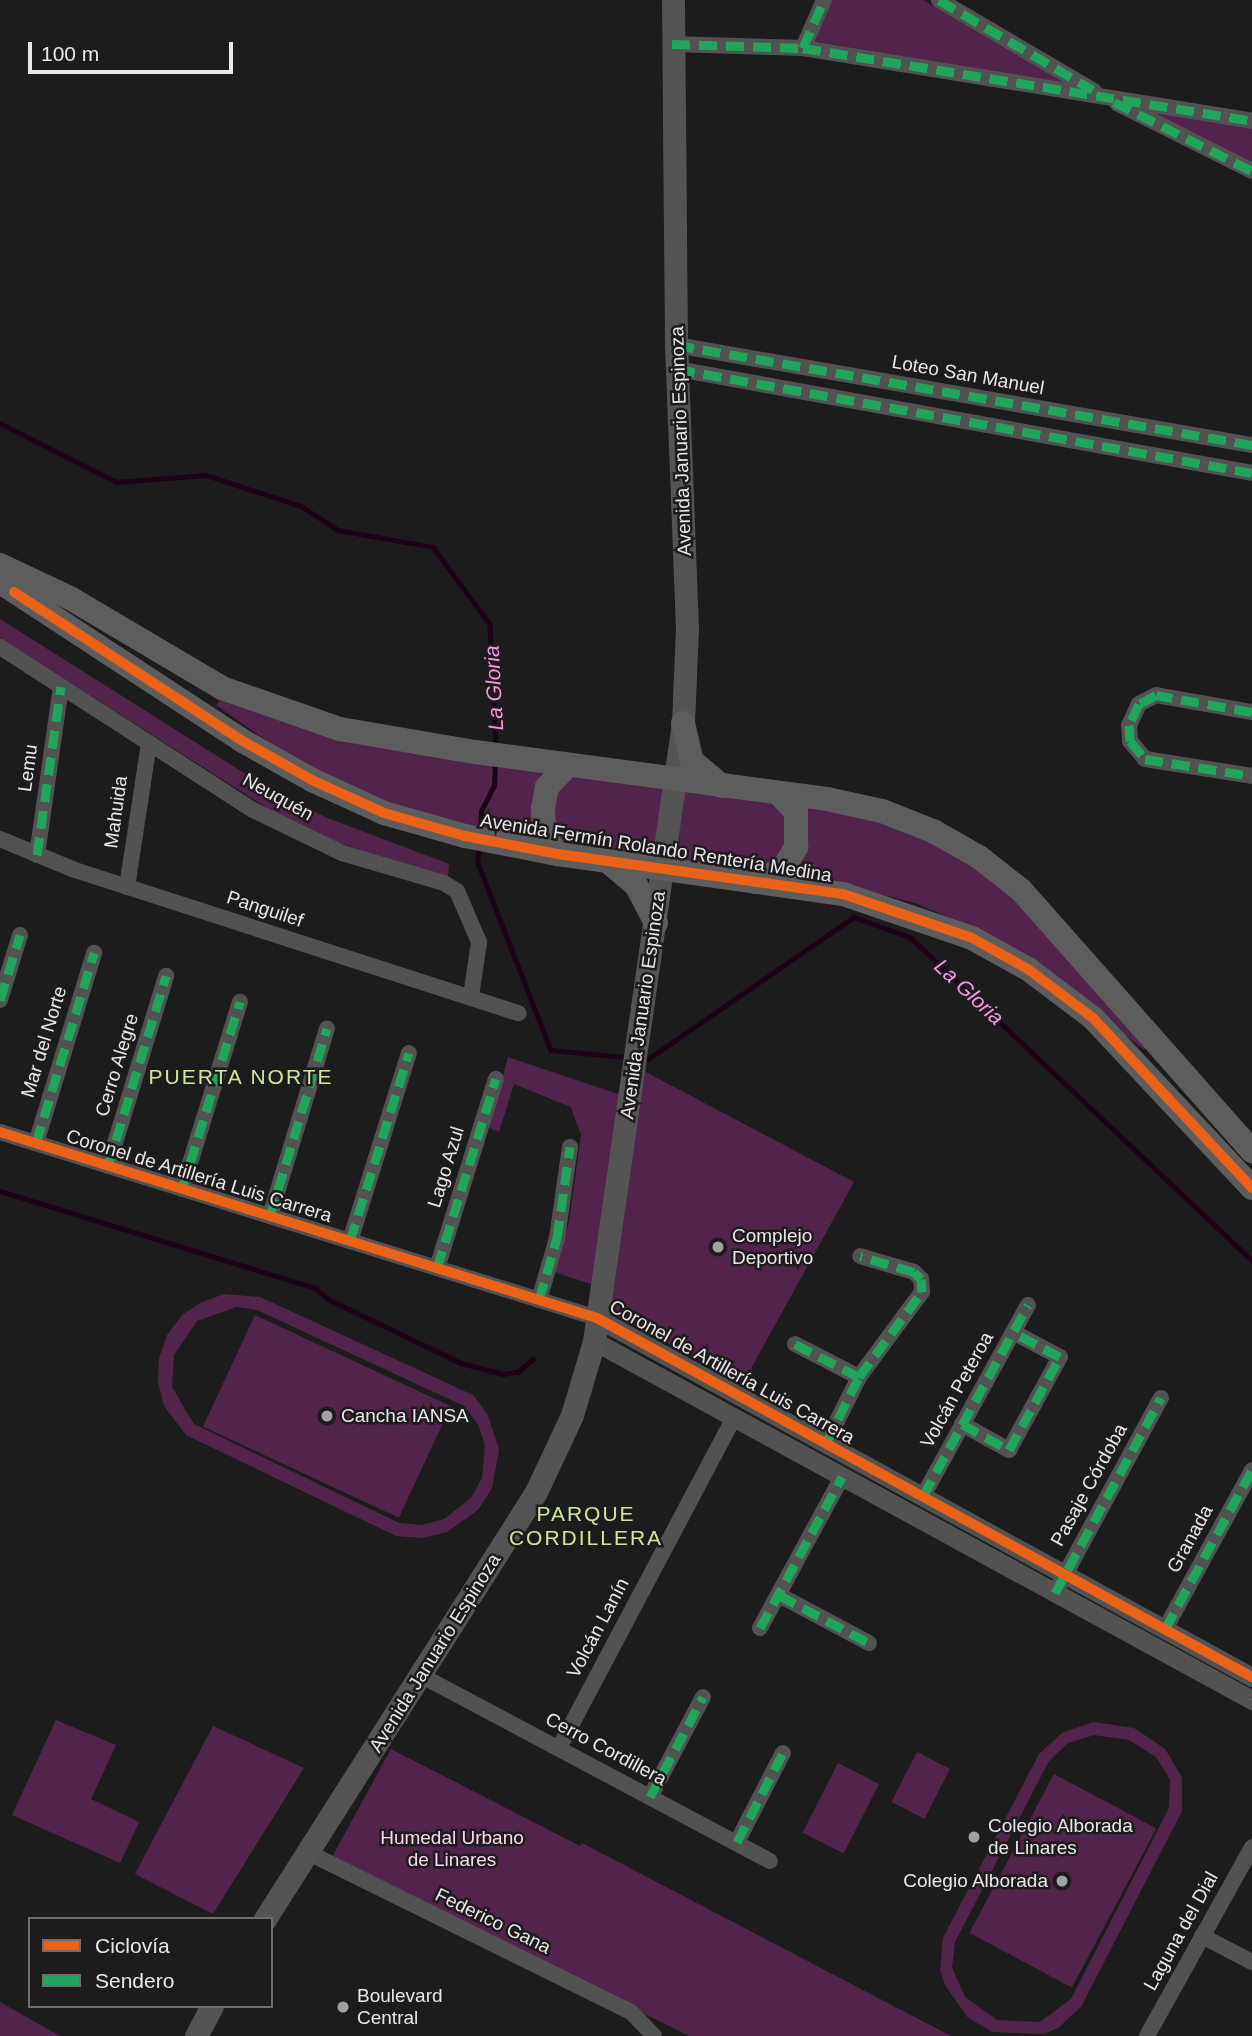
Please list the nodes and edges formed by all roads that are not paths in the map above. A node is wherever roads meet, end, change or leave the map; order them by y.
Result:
1 (673, 0) edge
2 (824, 0) edge
3 (939, 0) edge
4 (672, 44) junction
5 (803, 48) junction
6 (1101, 95) junction
7 (1252, 121) edge
8 (1252, 171) edge
9 (676, 345) junction
10 (677, 369) junction
11 (1252, 446) edge
12 (1252, 473) edge
13 (0, 565) edge
14 (0, 582) edge
15 (0, 648) edge
16 (61, 687) junction
17 (1252, 712) edge
18 (683, 723) junction
19 (149, 744) junction
20 (568, 765) junction
21 (1252, 776) edge
22 (675, 779) junction
23 (722, 786) junction
24 (778, 793) junction
25 (0, 839) edge
26 (558, 854) junction
27 (37, 855) junction
28 (607, 862) junction
29 (662, 869) junction
30 (755, 882) junction
31 (127, 887) junction
32 (656, 923) junction
33 (20, 935) dead end
34 (94, 953) dead end
35 (166, 976) dead end
36 (471, 997) junction
37 (0, 1000) edge
38 (240, 1002) dead end
39 (519, 1013) dead end
40 (327, 1028) dead end
41 (409, 1053) dead end
42 (496, 1079) dead end
43 (0, 1132) edge
44 (36, 1143) junction
45 (570, 1147) dead end
46 (1252, 1151) edge
47 (108, 1166) junction
48 (1252, 1188) edge
49 (182, 1189) junction
50 (270, 1216) junction
51 (350, 1241) junction
52 (859, 1256) dead end
53 (437, 1268) junction
54 (539, 1300) junction
55 (1028, 1305) dead end
56 (597, 1318) junction
57 (1013, 1332) junction
58 (594, 1342) junction
59 (795, 1343) dead end
60 (657, 1351) junction
61 (647, 1370) junction
62 (859, 1377) junction
63 (1161, 1398) dead end
64 (734, 1418) junction
65 (962, 1424) junction
66 (801, 1429) junction
67 (826, 1443) junction
68 (789, 1448) junction
69 (1252, 1470) edge
70 (842, 1477) junction
71 (923, 1496) junction
72 (1065, 1574) junction
73 (1055, 1593) junction
74 (779, 1595) junction
75 (760, 1628) dead end
76 (1165, 1629) junction
77 (869, 1643) dead end
78 (422, 1676) junction
79 (1252, 1676) edge
80 (703, 1697) dead end
81 (1252, 1700) edge
82 (559, 1748) junction
83 (783, 1753) dead end
84 (650, 1797) junction
85 (737, 1842) junction
86 (1252, 1847) edge
87 (307, 1852) junction
88 (770, 1861) dead end
89 (266, 1917) edge
90 (1202, 1936) junction
91 (1252, 1962) edge
92 (211, 2008) edge
93 (196, 2036) edge
94 (654, 2036) edge
95 (1147, 2036) edge

1 - 4 main road, Avenida Januario Espinoza
2 - 5 street
3 - 6 street
4 - 5 street
4 - 9 main road, Avenida Januario Espinoza
5 - 6 street
6 - 7 street
6 - 8 street
9 - 10 main road, Avenida Januario Espinoza
9 - 11 street, Loteo San Manuel
10 - 12 street
10 - 18 main road, Avenida Januario Espinoza
13 - 20 main road
14 - 26 main road, Avenida Fermín Rolando Rentería Medina
15 - 16 street, Neuquén
16 - 19 street, Neuquén
16 - 27 street, Lemu
17 - 21 street
18 - 22 main road, Avenida Januario Espinoza
18 - 23 main road
19 - 31 street, Mahuida
19 - 36 street, Neuquén
20 - 22 main road
20 - 26 main road
22 - 23 main road
22 - 29 main road, Avenida Januario Espinoza
23 - 24 main road
24 - 30 main road
24 - 46 main road
25 - 27 street, Panguilef
26 - 28 main road, Avenida Fermín Rolando Rentería Medina
27 - 31 street, Panguilef
28 - 29 main road, Avenida Fermín Rolando Rentería Medina
28 - 32 main road
29 - 30 main road, Avenida Fermín Rolando Rentería Medina
29 - 32 main road, Avenida Januario Espinoza
30 - 48 main road, Avenida Fermín Rolando Rentería Medina
31 - 36 street, Panguilef
32 - 56 main road, Avenida Januario Espinoza
33 - 37 street
34 - 44 street, Mar del Norte
35 - 47 street, Cerro Alegre
36 - 39 street, Panguilef
38 - 49 street
40 - 50 street
41 - 51 street
42 - 53 street, Lago Azul
43 - 44 street, Coronel de Artillería Luis Carrera
44 - 47 street, Coronel de Artillería Luis Carrera
45 - 54 street
47 - 49 street, Coronel de Artillería Luis Carrera
49 - 50 street, Coronel de Artillería Luis Carrera
50 - 51 street, Coronel de Artillería Luis Carrera
51 - 53 street, Coronel de Artillería Luis Carrera
52 - 62 street
53 - 54 street, Coronel de Artillería Luis Carrera
54 - 56 street, Coronel de Artillería Luis Carrera
55 - 57 street, Volcán Peteroa
56 - 58 main road, Avenida Januario Espinoza
56 - 60 street, Coronel de Artillería Luis Carrera
57 - 65 street, Volcán Peteroa
57 - 65 street
58 - 61 street, Coronel de Artillería Luis Carrera
58 - 78 main road, Avenida Januario Espinoza
59 - 62 street
60 - 61 street
60 - 66 street, Coronel de Artillería Luis Carrera
61 - 64 street, Coronel de Artillería Luis Carrera
62 - 67 street
63 - 72 street, Pasaje Córdoba
64 - 68 street, Coronel de Artillería Luis Carrera
64 - 82 street, Volcán Lanín
65 - 71 street, Volcán Peteroa
66 - 67 street, Coronel de Artillería Luis Carrera
66 - 68 street
67 - 71 street, Coronel de Artillería Luis Carrera
68 - 70 street, Coronel de Artillería Luis Carrera
69 - 76 street, Granada
70 - 73 street, Coronel de Artillería Luis Carrera
70 - 74 street
71 - 72 street, Coronel de Artillería Luis Carrera
72 - 73 street, Pasaje Córdoba
72 - 76 street, Coronel de Artillería Luis Carrera
73 - 81 street, Coronel de Artillería Luis Carrera
74 - 75 street
74 - 77 street
76 - 79 street, Coronel de Artillería Luis Carrera
78 - 82 street, Cerro Cordillera
78 - 87 main road, Avenida Januario Espinoza
80 - 84 street
82 - 84 street, Cerro Cordillera
83 - 85 street
84 - 85 street, Cerro Cordillera
85 - 88 street, Cerro Cordillera
86 - 90 street, Laguna del Dial
87 - 89 main road, Avenida Januario Espinoza
87 - 94 street, Federico Gana
90 - 91 street
90 - 95 street, Laguna del Dial
92 - 93 main road

